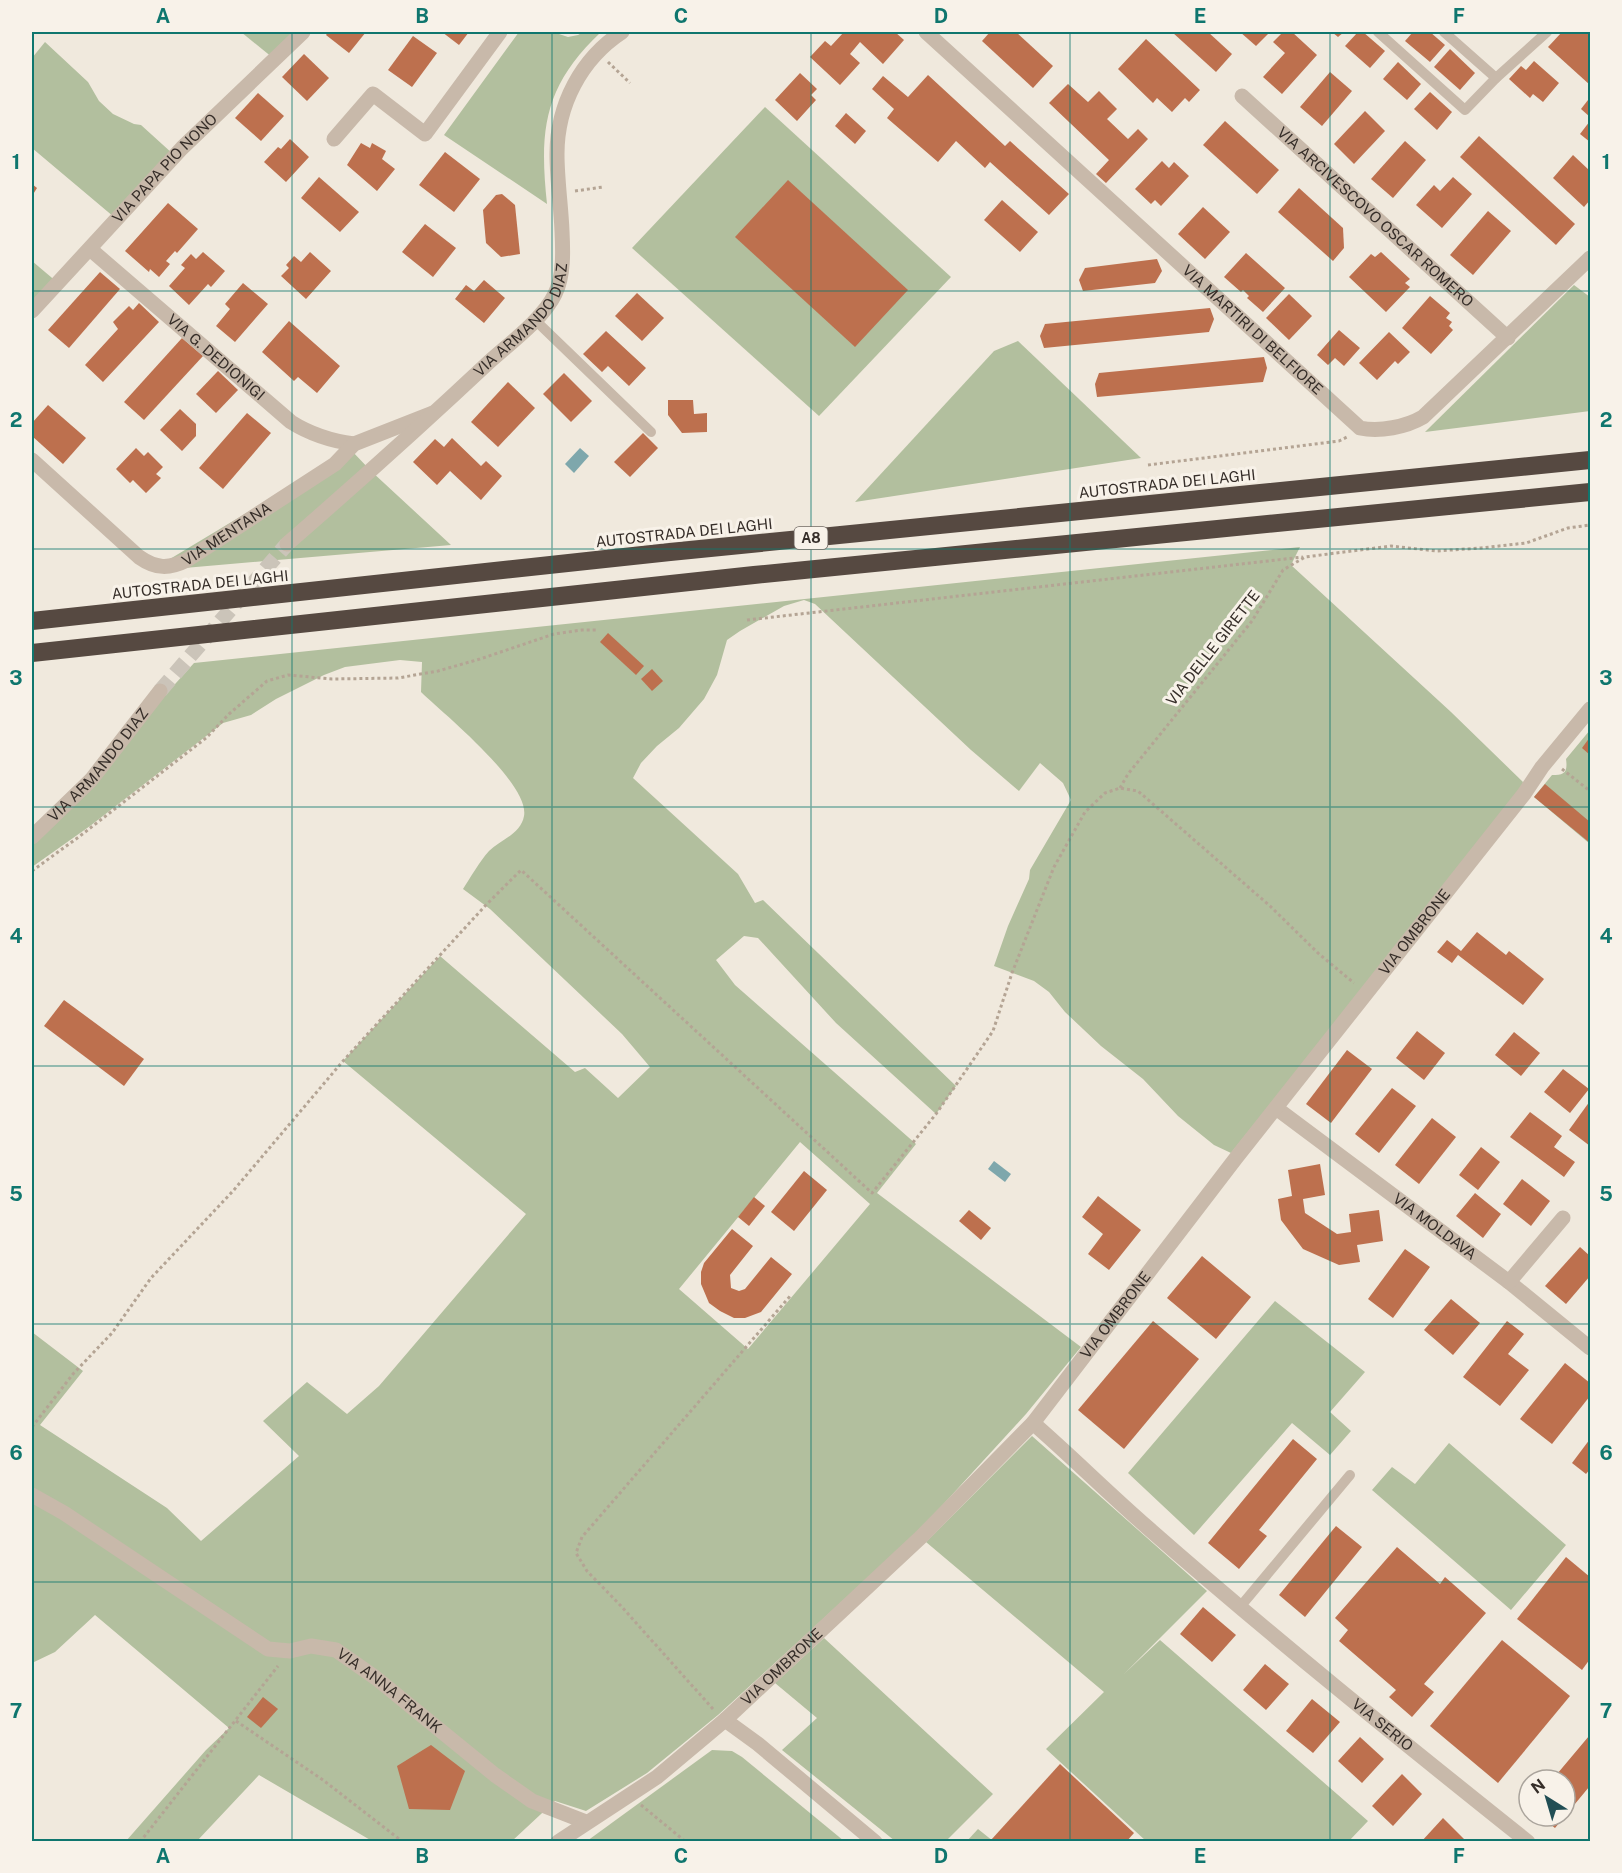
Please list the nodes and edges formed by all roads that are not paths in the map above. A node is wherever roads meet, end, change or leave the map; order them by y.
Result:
1 (303, 32) edge
2 (500, 32) edge
3 (622, 32) edge
4 (926, 32) edge
5 (1378, 32) edge
6 (1444, 32) edge
7 (1547, 32) edge
8 (1496, 78) junction
9 (1242, 96) dead end
10 (334, 139) dead end
11 (90, 249) junction
12 (1590, 258) edge
13 (32, 311) edge
14 (535, 320) junction
15 (1508, 338) junction
16 (436, 411) junction
17 (651, 432) dead end
18 (354, 444) junction
19 (32, 460) edge
20 (1590, 460) edge
21 (1590, 492) edge
22 (287, 544) tunnel mouth
23 (32, 621) edge
24 (32, 653) edge
25 (160, 691) tunnel mouth
26 (1590, 709) edge
27 (32, 837) edge
28 (1276, 1108) junction
29 (1563, 1218) dead end
30 (1509, 1282) junction
31 (1590, 1348) edge
32 (1033, 1423) junction
33 (1350, 1474) dead end
34 (32, 1496) edge
35 (1240, 1607) junction
36 (725, 1720) junction
37 (586, 1822) junction
38 (558, 1842) edge
39 (875, 1842) edge
40 (1528, 1842) edge

1 - 11 street, VIA PAPA PIO NONO
2 - 10 street
3 - 14 street, VIA ARMANDO DIAZ
4 - 15 street, VIA MARTIRI DI BELFIORE
5 - 8 lane
6 - 8 lane
7 - 8 lane
9 - 15 street, VIA ARCIVESCOVO OSCAR ROMERO
11 - 13 street, VIA PAPA PIO NONO
11 - 18 street, VIA G. DEDIONIGI
12 - 15 street
14 - 16 street, VIA ARMANDO DIAZ
14 - 17 lane
16 - 18 street, VIA MENTANA
16 - 22 street, VIA ARMANDO DIAZ
18 - 19 street, VIA MENTANA
20 - 23 highway, AUTOSTRADA DEI LAGHI / A8
21 - 24 highway, A8
25 - 27 street, VIA ARMANDO DIAZ
26 - 28 street, VIA OMBRONE
28 - 30 street, VIA MOLDAVA
28 - 32 street, VIA OMBRONE
29 - 30 street
30 - 31 street, VIA MOLDAVA
32 - 35 street, VIA SERIO
32 - 36 street, VIA OMBRONE
33 - 35 lane
34 - 37 street, VIA ANNA FRANK
35 - 40 street, VIA SERIO
36 - 37 street, VIA OMBRONE
36 - 39 street
37 - 38 street, VIA OMBRONE

